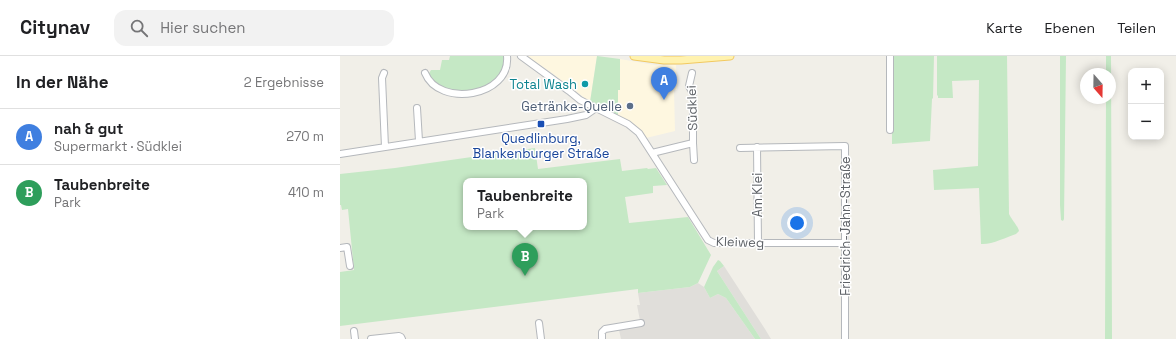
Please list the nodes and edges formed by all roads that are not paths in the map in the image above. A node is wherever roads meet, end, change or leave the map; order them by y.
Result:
1 (507, 56) edge
2 (521, 56) edge
3 (634, 56) edge
4 (730, 56) edge
5 (890, 56) edge
6 (384, 73) dead end
7 (425, 73) dead end
8 (692, 73) dead end
9 (417, 108) dead end
10 (596, 108) junction
11 (890, 130) dead end
12 (419, 141) junction
13 (693, 143) junction
14 (385, 147) junction
15 (757, 147) junction
16 (740, 148) dead end
17 (652, 153) junction
18 (340, 154) edge
19 (694, 160) dead end
20 (758, 243) junction
21 (845, 243) junction
22 (340, 248) edge
23 (350, 266) dead end
24 (539, 323) dead end
25 (641, 323) dead end
26 (354, 331) dead end
27 (355, 339) edge
28 (371, 339) edge
29 (402, 339) edge
30 (541, 339) edge
31 (602, 339) edge
32 (846, 339) edge

1 - 7 street
2 - 10 street, Kleiweg
3 - 4 main road
5 - 11 street
6 - 14 street
8 - 13 street, Südklei
9 - 12 street
10 - 12 street
10 - 17 street, Kleiweg
12 - 14 street
13 - 17 street, Südklei
13 - 19 street, Südklei
14 - 18 street
15 - 16 street, Friedrich-Jahn-Straße
15 - 20 street, Am Klei
15 - 21 street, Friedrich-Jahn-Straße
17 - 20 street, Kleiweg
20 - 21 street, Kleiweg
21 - 32 street, Friedrich-Jahn-Straße
22 - 23 street
24 - 30 street
25 - 31 street
26 - 27 street
28 - 29 street

